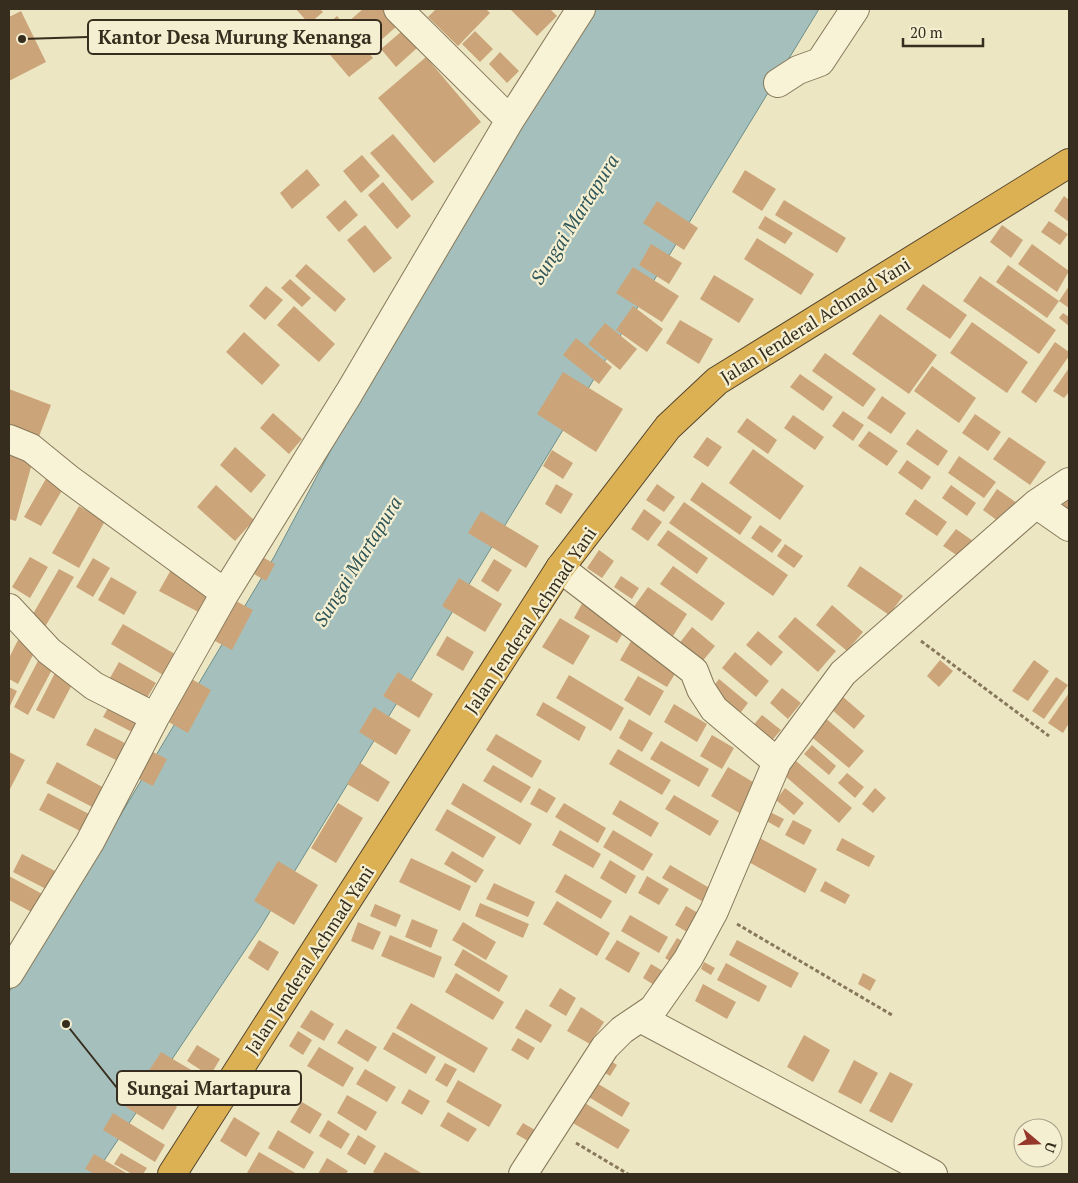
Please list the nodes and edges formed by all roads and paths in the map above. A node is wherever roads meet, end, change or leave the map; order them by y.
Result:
1 (398, 9) edge
2 (581, 9) edge
3 (855, 9) edge
4 (778, 83) dead end
5 (510, 120) junction
6 (1068, 166) edge
7 (9, 439) edge
8 (1069, 482) edge
9 (1036, 504) junction
10 (1069, 528) edge
11 (560, 568) junction
12 (225, 593) junction
13 (9, 608) edge
14 (899, 624) junction
15 (155, 717) junction
16 (1049, 736) dead end
17 (777, 762) junction
18 (714, 911) junction
19 (9, 974) edge
20 (892, 1015) dead end
21 (640, 1018) junction
22 (552, 1129) junction
23 (172, 1174) edge
24 (524, 1174) edge
25 (628, 1174) edge
26 (933, 1174) edge

1 - 5 street
2 - 5 street
3 - 4 street
5 - 12 street
6 - 11 highway, Jalan Jenderal Achmad Yani
7 - 12 street
8 - 9 street
9 - 10 street
9 - 14 street
11 - 17 street
11 - 23 highway, Jalan Jenderal Achmad Yani
12 - 15 street
13 - 15 street
14 - 16 path
14 - 17 street
15 - 19 street
17 - 18 street
18 - 20 path
18 - 21 street
21 - 22 street
21 - 26 street
22 - 24 street
22 - 25 path

